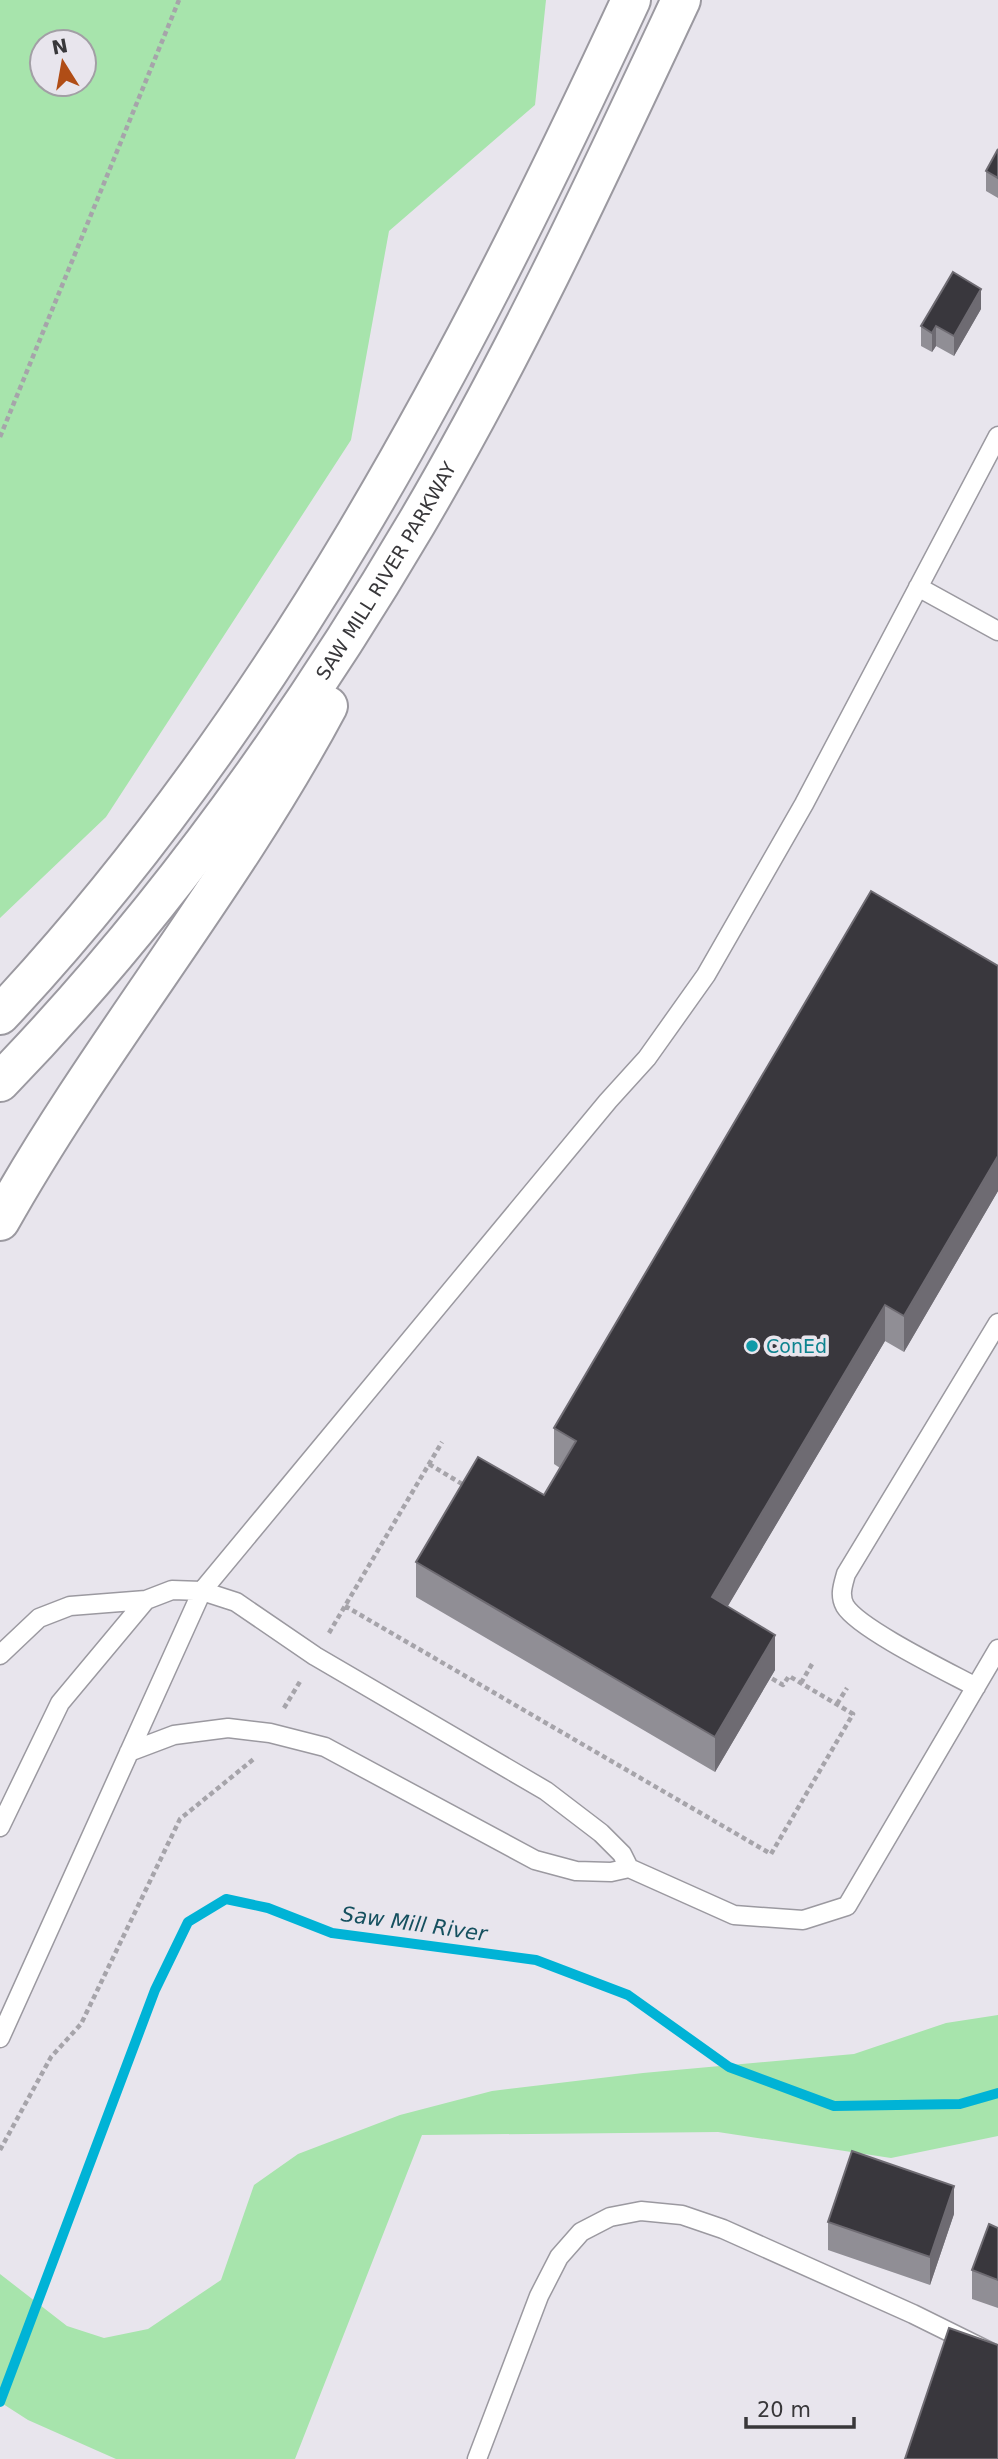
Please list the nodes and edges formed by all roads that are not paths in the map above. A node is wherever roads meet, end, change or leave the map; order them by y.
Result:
1 (631, 0) edge
2 (681, 0) edge
3 (998, 436) edge
4 (417, 522) junction
5 (918, 587) junction
6 (998, 631) edge
7 (0, 1015) edge
8 (0, 1082) edge
9 (0, 1221) edge
10 (998, 1323) edge
11 (202, 1591) junction
12 (146, 1600) junction
13 (998, 1649) edge
14 (0, 1655) edge
15 (976, 1687) junction
16 (129, 1752) junction
17 (0, 1827) edge
18 (629, 1868) junction
19 (0, 2038) edge
20 (998, 2356) edge
21 (477, 2459) edge

1 - 7 highway
2 - 4 highway, SAW MILL RIVER PARKWAY
3 - 5 lane
4 - 8 highway, SAW MILL RIVER PARKWAY
4 - 9 highway
5 - 6 lane
5 - 11 lane
10 - 15 lane
11 - 12 lane
11 - 16 lane
11 - 18 lane
12 - 14 lane
12 - 17 lane
13 - 15 lane
15 - 18 lane
16 - 18 lane
16 - 19 lane
20 - 21 lane

